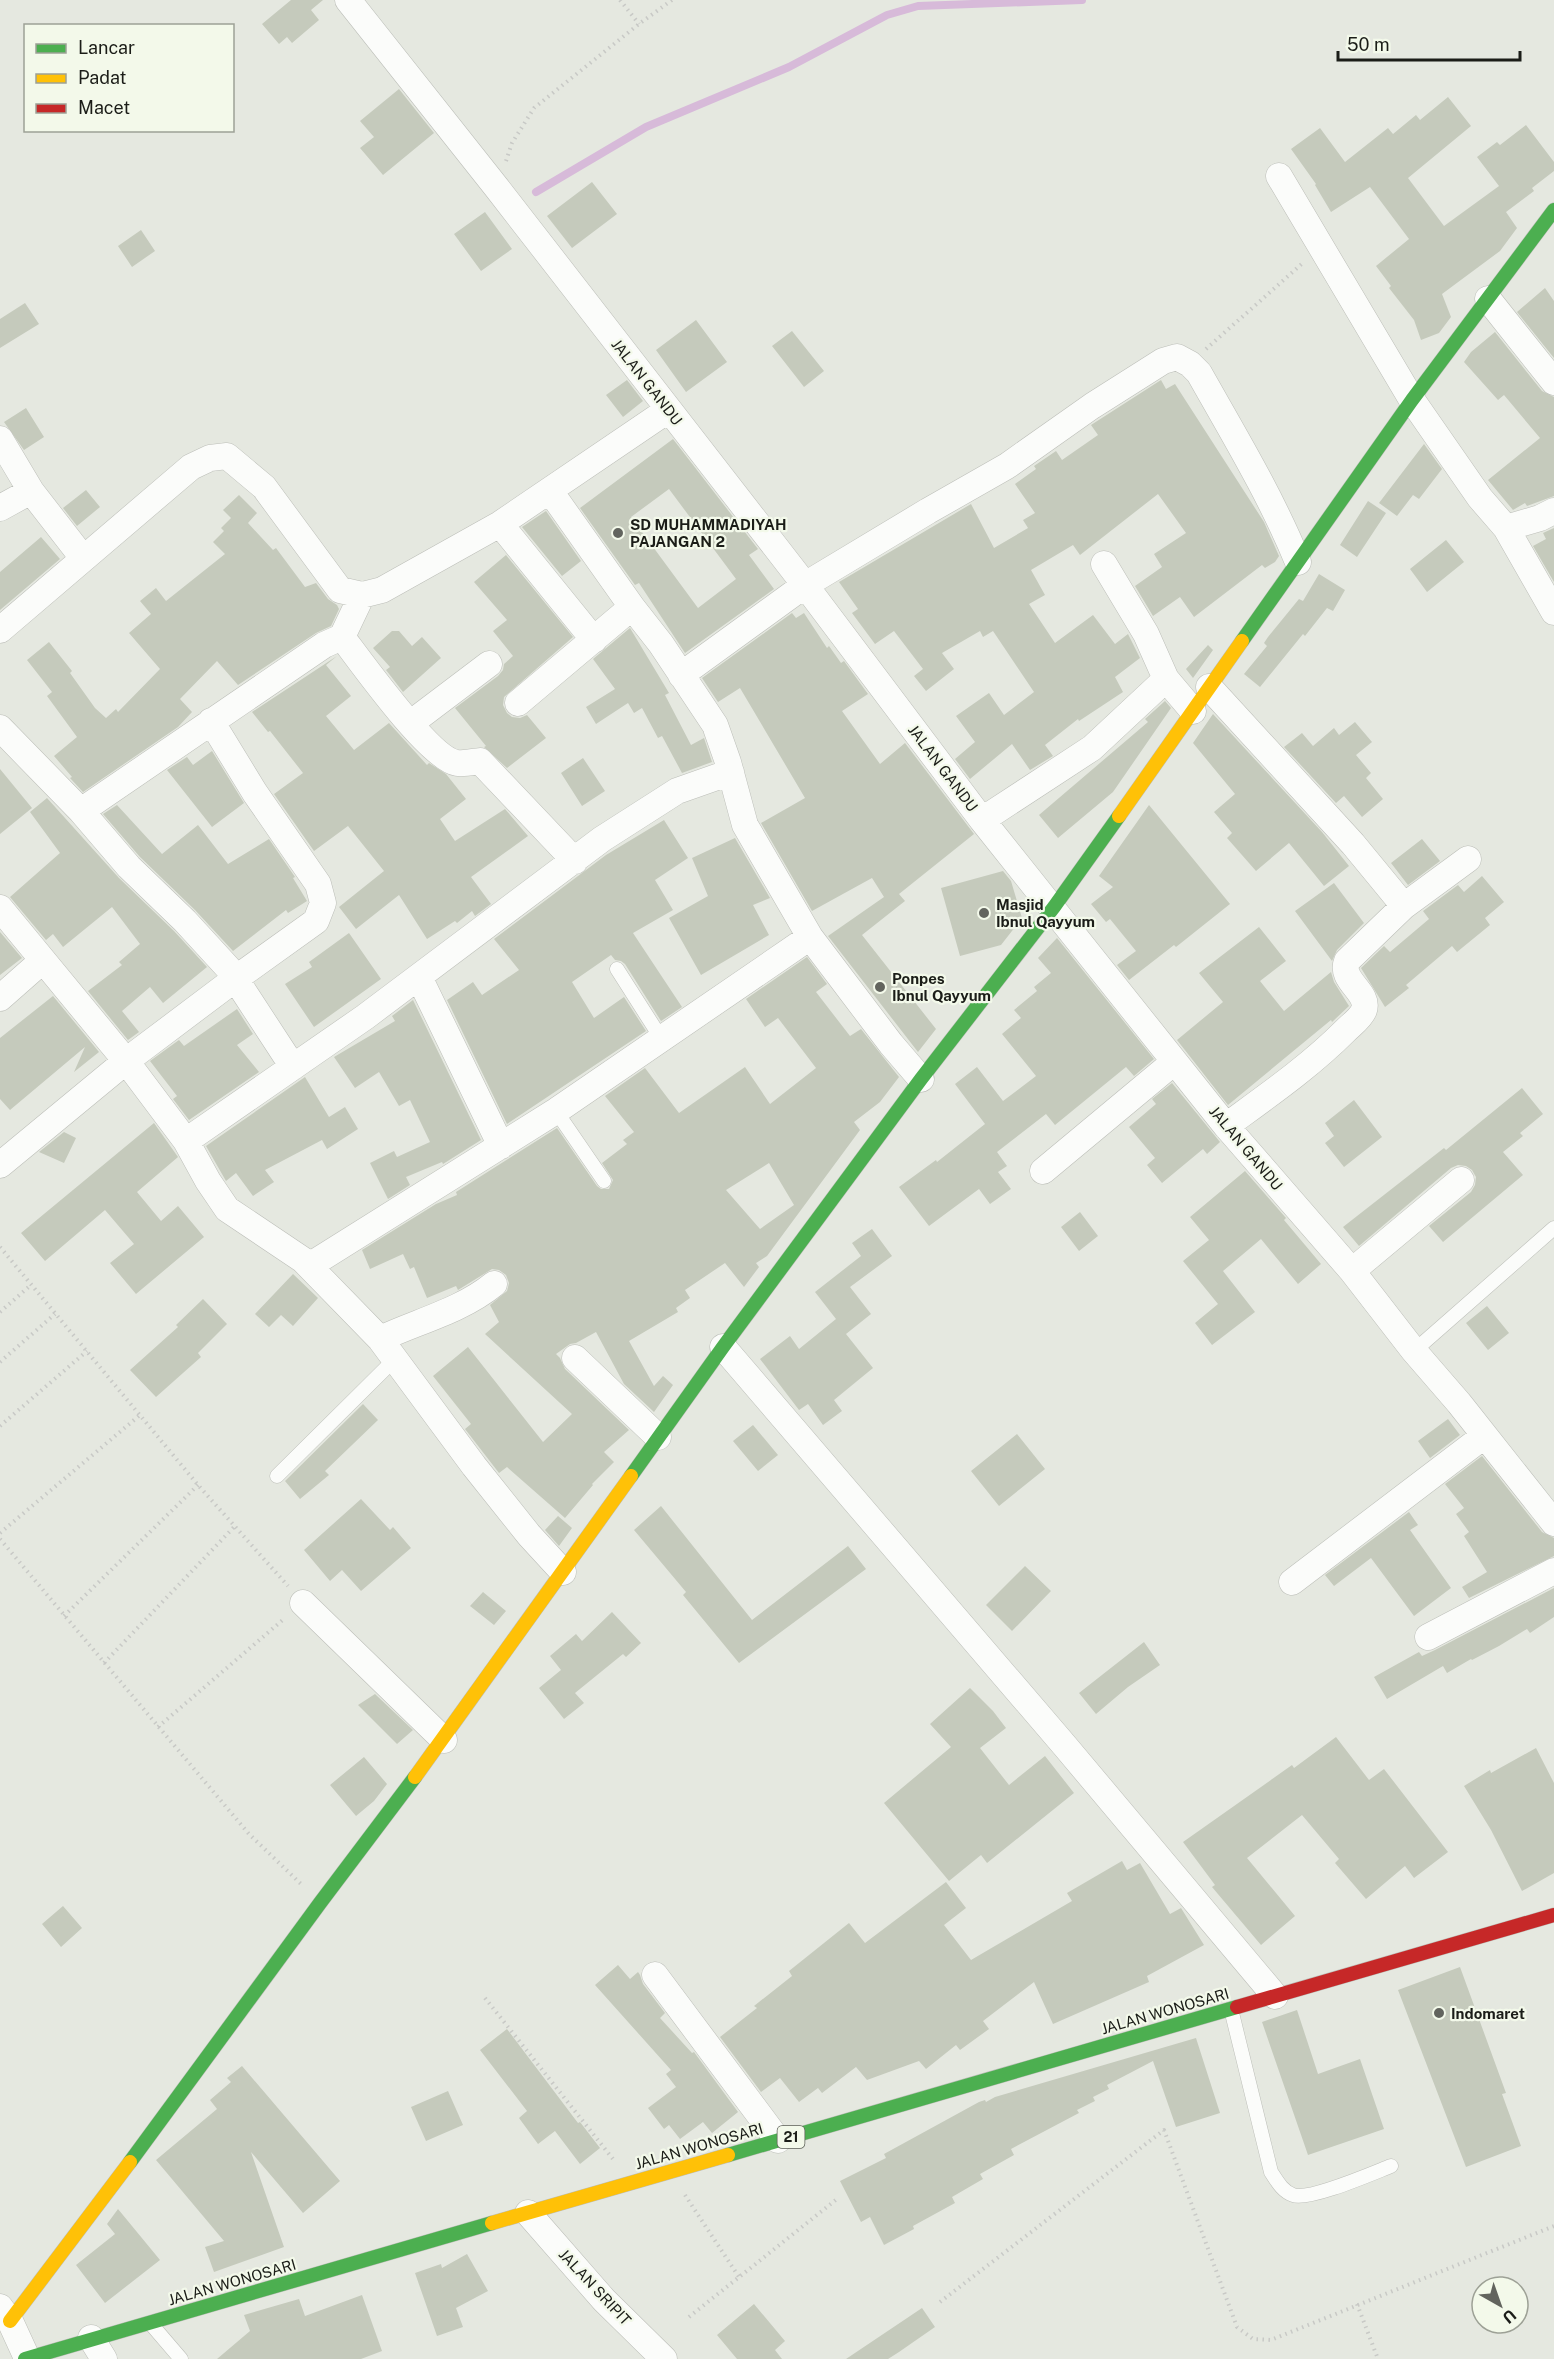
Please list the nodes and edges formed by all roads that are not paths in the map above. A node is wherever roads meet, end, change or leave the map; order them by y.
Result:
1 (348, 0) edge
2 (1279, 176) dead end
3 (1554, 210) edge
4 (1488, 298) junction
5 (1554, 382) edge
6 (1412, 400) junction
7 (668, 410) junction
8 (0, 439) edge
9 (31, 491) junction
10 (550, 491) junction
11 (0, 508) edge
12 (1554, 511) edge
13 (500, 525) junction
14 (1506, 528) junction
15 (83, 558) junction
16 (1298, 562) junction
17 (1104, 564) dead end
18 (806, 585) junction
19 (362, 596) junction
20 (632, 607) junction
21 (1554, 612) edge
22 (0, 630) edge
23 (342, 638) junction
24 (594, 640) junction
25 (489, 664) dead end
26 (681, 675) junction
27 (1166, 680) junction
28 (1209, 687) junction
29 (518, 704) dead end
30 (1193, 711) junction
31 (211, 721) junction
32 (411, 723) junction
33 (0, 728) edge
34 (731, 772) junction
35 (81, 811) junction
36 (982, 820) junction
37 (1468, 859) dead end
38 (575, 861) junction
39 (1404, 906) junction
40 (1054, 907) junction
41 (0, 908) edge
42 (810, 937) junction
43 (42, 961) junction
44 (617, 969) dead end
45 (419, 977) junction
46 (235, 979) junction
47 (0, 998) edge
48 (661, 1038) junction
49 (126, 1061) junction
50 (1174, 1062) junction
51 (293, 1067) junction
52 (921, 1079) junction
53 (556, 1111) junction
54 (1226, 1126) junction
55 (186, 1141) junction
56 (501, 1146) junction
57 (0, 1166) edge
58 (1042, 1171) dead end
59 (1461, 1180) dead end
60 (604, 1181) dead end
61 (1554, 1228) edge
62 (309, 1266) junction
63 (1352, 1271) junction
64 (494, 1284) dead end
65 (380, 1339) junction
66 (723, 1347) junction
67 (1414, 1351) junction
68 (575, 1358) dead end
69 (395, 1359) junction
70 (1484, 1436) junction
71 (658, 1437) junction
72 (277, 1476) dead end
73 (1554, 1523) edge
74 (1554, 1571) edge
75 (563, 1572) junction
76 (1292, 1582) dead end
77 (303, 1603) road end
78 (1428, 1637) dead end
79 (444, 1740) junction
80 (1554, 1915) edge
81 (655, 1975) dead end
82 (1275, 1996) junction
83 (1231, 2009) junction
84 (778, 2140) junction
85 (1391, 2166) dead end
86 (528, 2213) junction
87 (5, 2314) edge
88 (150, 2322) junction
89 (98, 2349) edge
90 (26, 2358) edge
91 (180, 2359) edge
92 (664, 2359) edge

1 - 7 street, JALAN GANDU
2 - 6 street
3 - 4 main road
4 - 5 street
4 - 6 main road
6 - 14 street
6 - 16 main road
7 - 10 street
7 - 18 street, JALAN GANDU
8 - 9 street
9 - 11 street
9 - 15 street
10 - 13 street
10 - 20 street
12 - 14 street
13 - 19 street
13 - 24 street
14 - 21 street
15 - 19 street
15 - 22 street
16 - 18 street
16 - 28 main road
17 - 27 street
18 - 26 street
18 - 36 street, JALAN GANDU
19 - 23 street
20 - 24 street
20 - 26 street
23 - 31 street
23 - 32 street
24 - 29 street
25 - 32 street
26 - 34 street
27 - 30 street
27 - 36 street
28 - 30 main road
28 - 39 street
30 - 40 main road
31 - 35 street
31 - 46 street
32 - 38 street
33 - 35 street
34 - 38 street
34 - 42 street
35 - 46 street
36 - 40 street, JALAN GANDU
37 - 39 street
38 - 45 street
39 - 54 street
40 - 50 street, JALAN GANDU
40 - 52 main road
41 - 43 street
42 - 48 street
42 - 52 street
43 - 47 street
43 - 49 street
44 - 48 lane
45 - 51 street
45 - 56 street
46 - 49 street
46 - 51 street
48 - 53 street
49 - 55 street
49 - 57 street
50 - 54 street, JALAN GANDU
50 - 58 street
51 - 55 street
52 - 66 main road
53 - 56 street
53 - 60 lane
54 - 63 street, JALAN GANDU
55 - 62 street
56 - 62 street
59 - 63 street
61 - 67 lane
62 - 65 street
63 - 67 street, JALAN GANDU
64 - 65 street
65 - 69 street
66 - 71 main road
66 - 82 street
67 - 70 street, JALAN GANDU
68 - 71 street
69 - 72 lane
69 - 75 street
70 - 73 street, JALAN GANDU
70 - 76 street
71 - 75 main road
74 - 78 street
75 - 79 main road
77 - 79 street
79 - 87 main road
80 - 82 main road, JALAN WONOSARI / 21
81 - 84 street
82 - 83 main road, JALAN WONOSARI / 21
83 - 84 main road, JALAN WONOSARI / 21
83 - 85 lane
84 - 86 main road, JALAN WONOSARI / 21
86 - 88 main road, JALAN WONOSARI / 21
86 - 92 street, JALAN SRIPIT
87 - 90 street
88 - 89 main road, JALAN WONOSARI / 21
88 - 91 lane
89 - 90 main road, JALAN WONOSARI / 21

